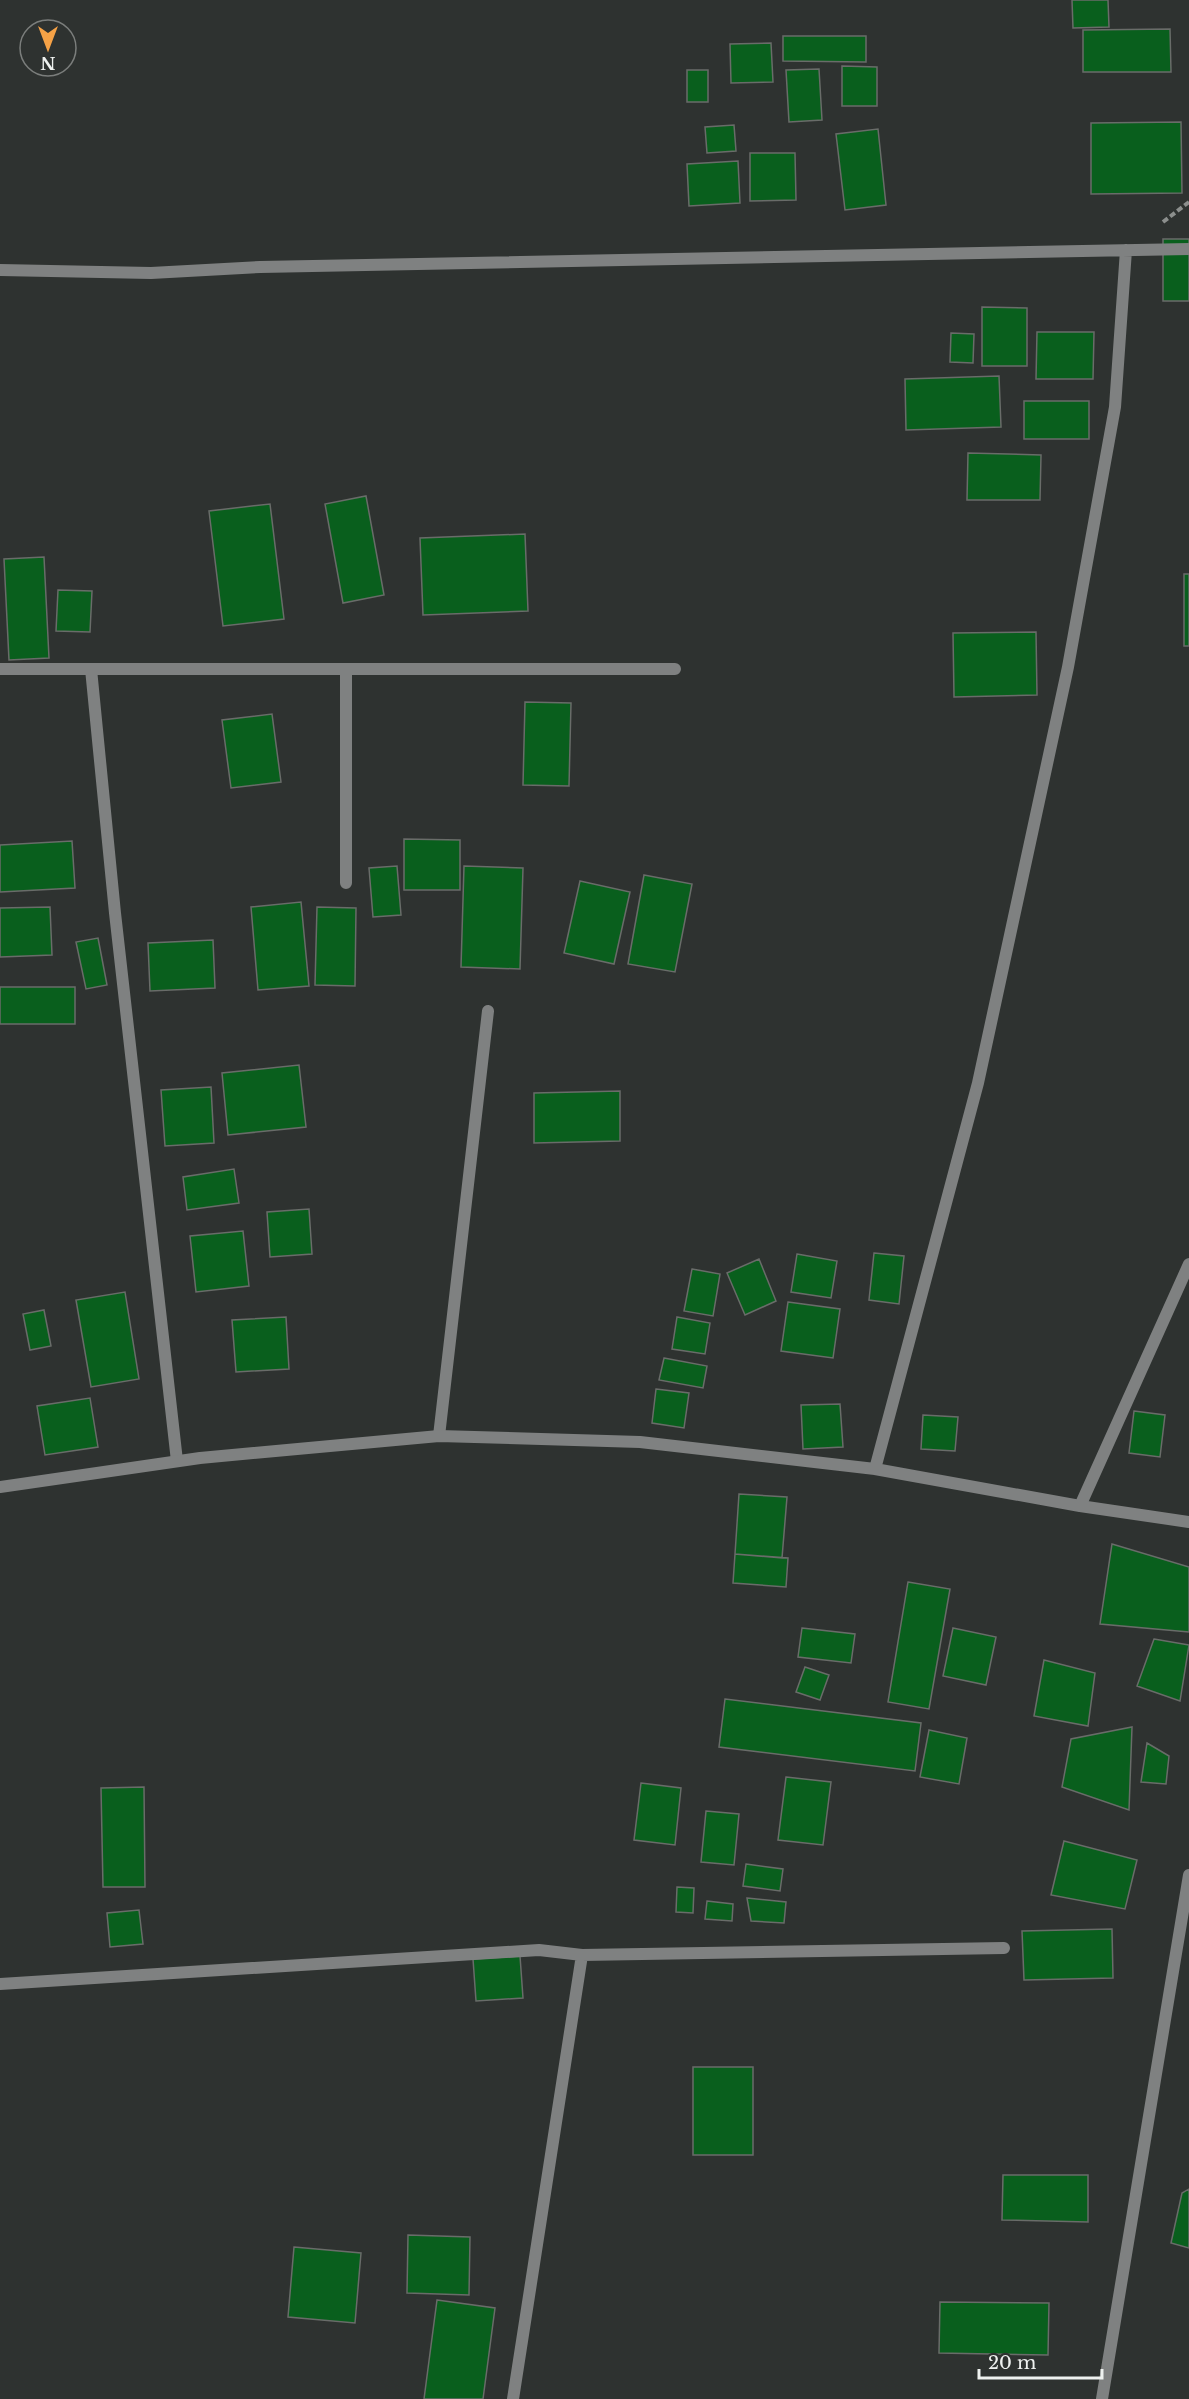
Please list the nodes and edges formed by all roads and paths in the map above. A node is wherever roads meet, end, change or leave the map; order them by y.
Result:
1 (1189, 249) edge
2 (1126, 250) junction
3 (0, 270) edge
4 (0, 669) edge
5 (91, 669) junction
6 (346, 669) junction
7 (675, 669) dead end
8 (346, 883) dead end
9 (488, 1011) dead end
10 (1189, 1264) edge
11 (439, 1436) junction
12 (177, 1461) junction
13 (875, 1469) junction
14 (0, 1487) edge
15 (1080, 1506) junction
16 (1189, 1522) edge
17 (1189, 1875) edge
18 (1004, 1948) dead end
19 (582, 1955) junction
20 (0, 1984) edge
21 (513, 2399) edge
22 (1102, 2399) edge

1 - 2 street
2 - 3 street
2 - 13 street
4 - 5 street
5 - 6 street
5 - 12 street
6 - 7 street
6 - 8 street
9 - 11 street
10 - 15 street
11 - 12 street
11 - 13 street
12 - 14 street
13 - 15 street
15 - 16 street
17 - 22 street
18 - 19 street
19 - 20 street
19 - 21 street

